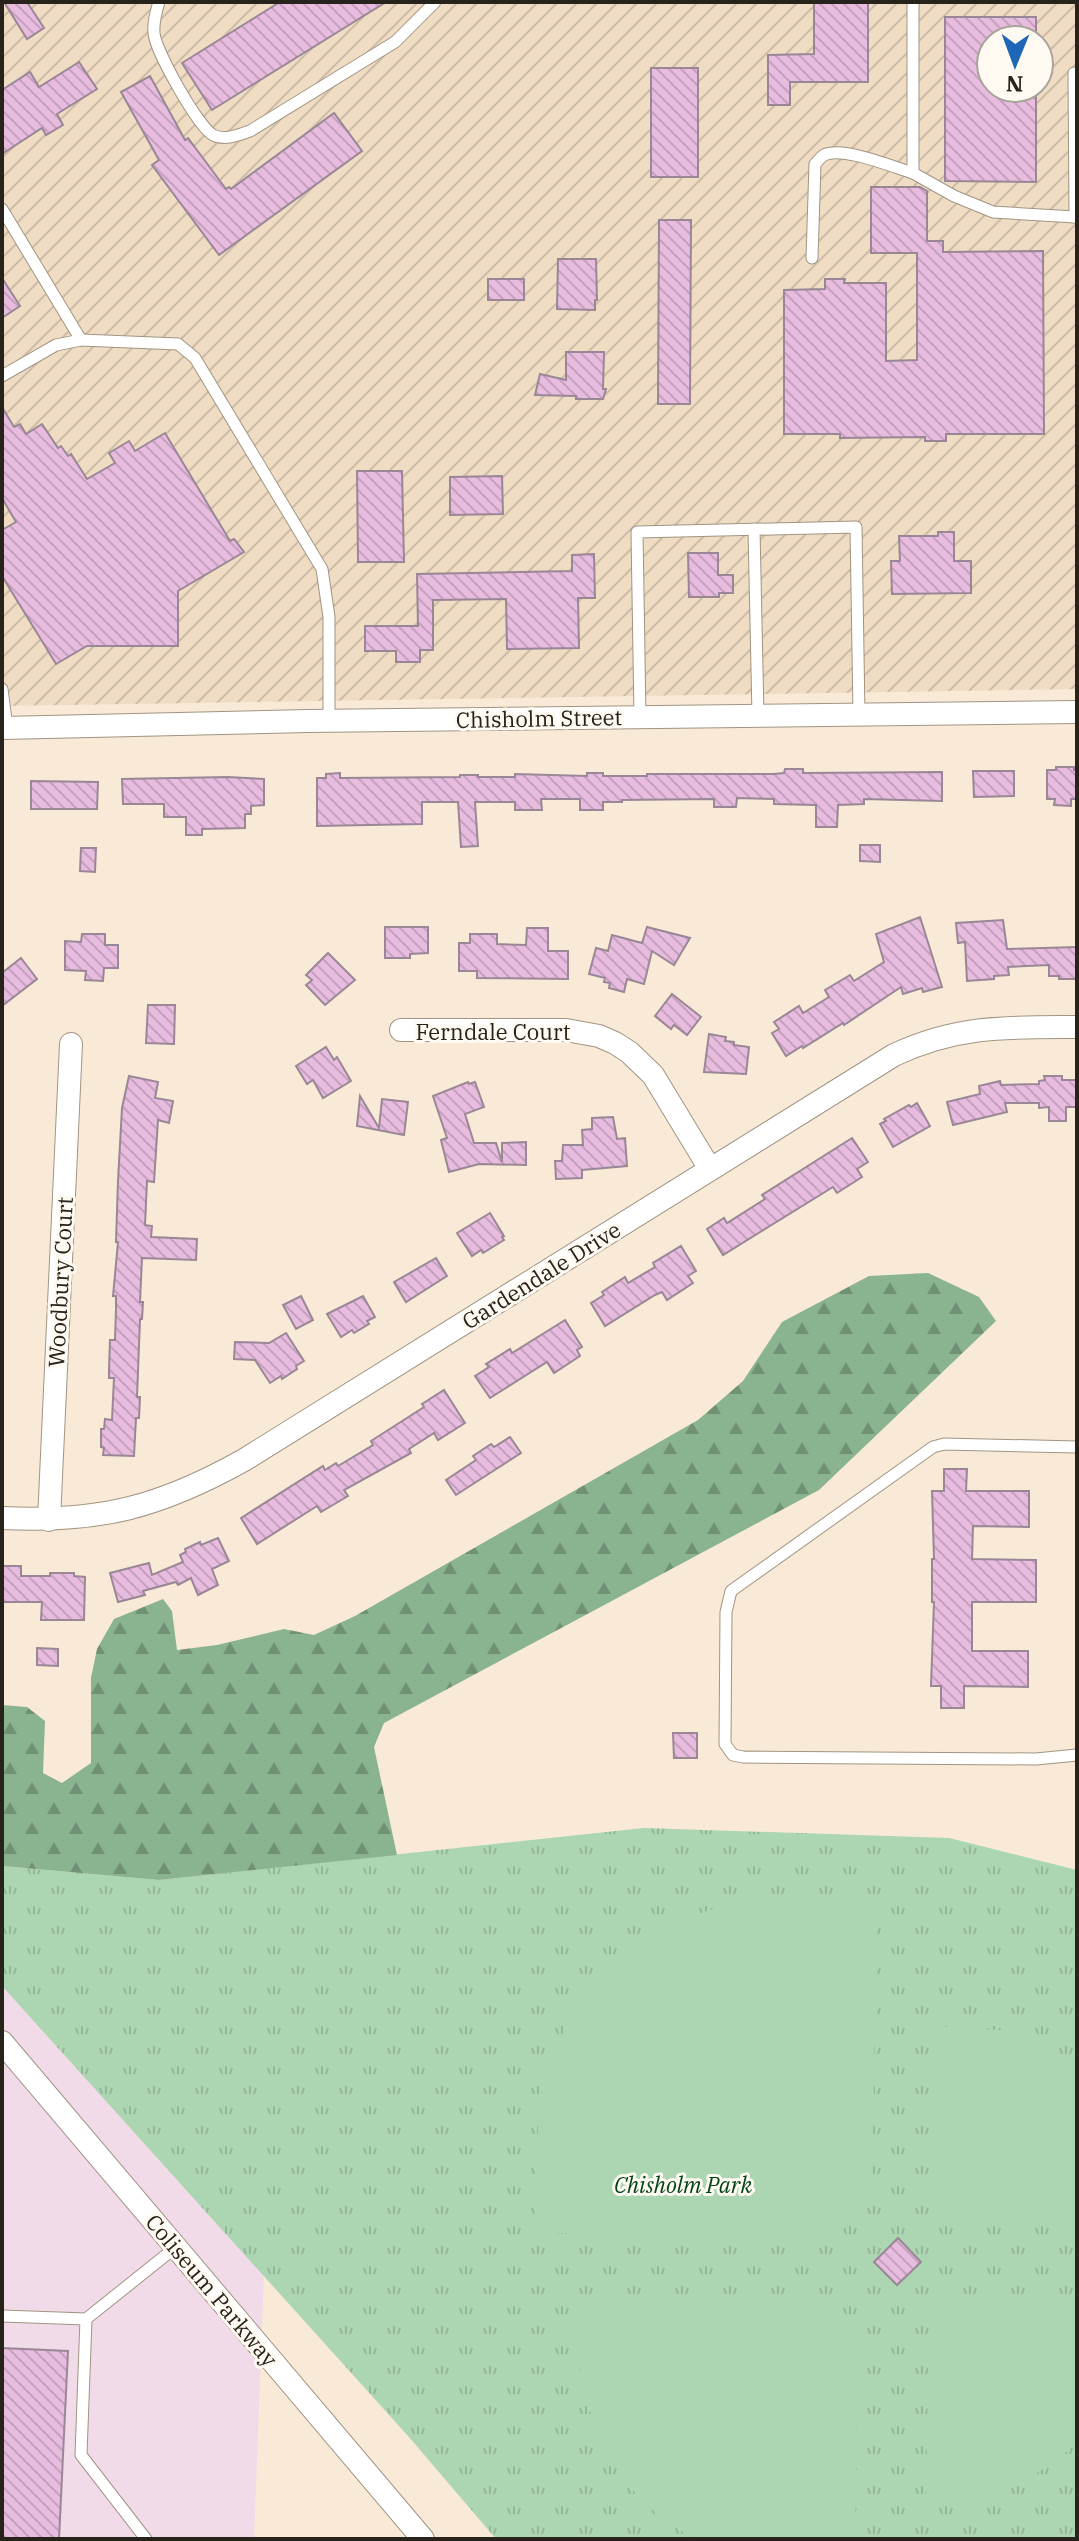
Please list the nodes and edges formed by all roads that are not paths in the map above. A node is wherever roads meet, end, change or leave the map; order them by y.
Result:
1 (159, 2) edge
2 (435, 2) edge
3 (913, 2) edge
4 (1077, 73) edge
5 (913, 173) junction
6 (2, 209) edge
7 (1076, 217) edge
8 (812, 258) dead end
9 (81, 340) junction
10 (2, 376) edge
11 (754, 529) junction
12 (2, 689) edge
13 (1077, 712) edge
14 (859, 715) junction
15 (758, 716) junction
16 (640, 717) junction
17 (329, 721) junction
18 (4, 728) edge
19 (1077, 1027) edge
20 (401, 1030) dead end
21 (71, 1044) dead end
22 (710, 1169) junction
23 (1077, 1447) edge
24 (2, 1518) edge
25 (49, 1520) junction
26 (1077, 1755) edge
27 (2, 2042) edge
28 (176, 2247) junction
29 (2, 2316) edge
30 (86, 2319) junction
31 (146, 2539) edge
32 (423, 2539) edge

1 - 2 lane
3 - 5 lane
4 - 7 lane
5 - 7 lane
5 - 8 lane
6 - 9 lane
9 - 10 lane
9 - 17 lane
11 - 14 lane
11 - 15 lane
11 - 16 lane
12 - 18 lane
13 - 14 street, Chisholm Street
14 - 15 street, Chisholm Street
15 - 16 street, Chisholm Street
16 - 17 street, Chisholm Street
17 - 18 street, Chisholm Street
19 - 22 street, Gardendale Drive
20 - 22 street, Ferndale Court
21 - 25 street, Woodbury Court
22 - 25 street, Gardendale Drive
23 - 26 lane
24 - 25 street, Gardendale Drive
27 - 28 street, Coliseum Parkway
28 - 30 lane
28 - 32 street, Coliseum Parkway
29 - 30 lane
30 - 31 lane

